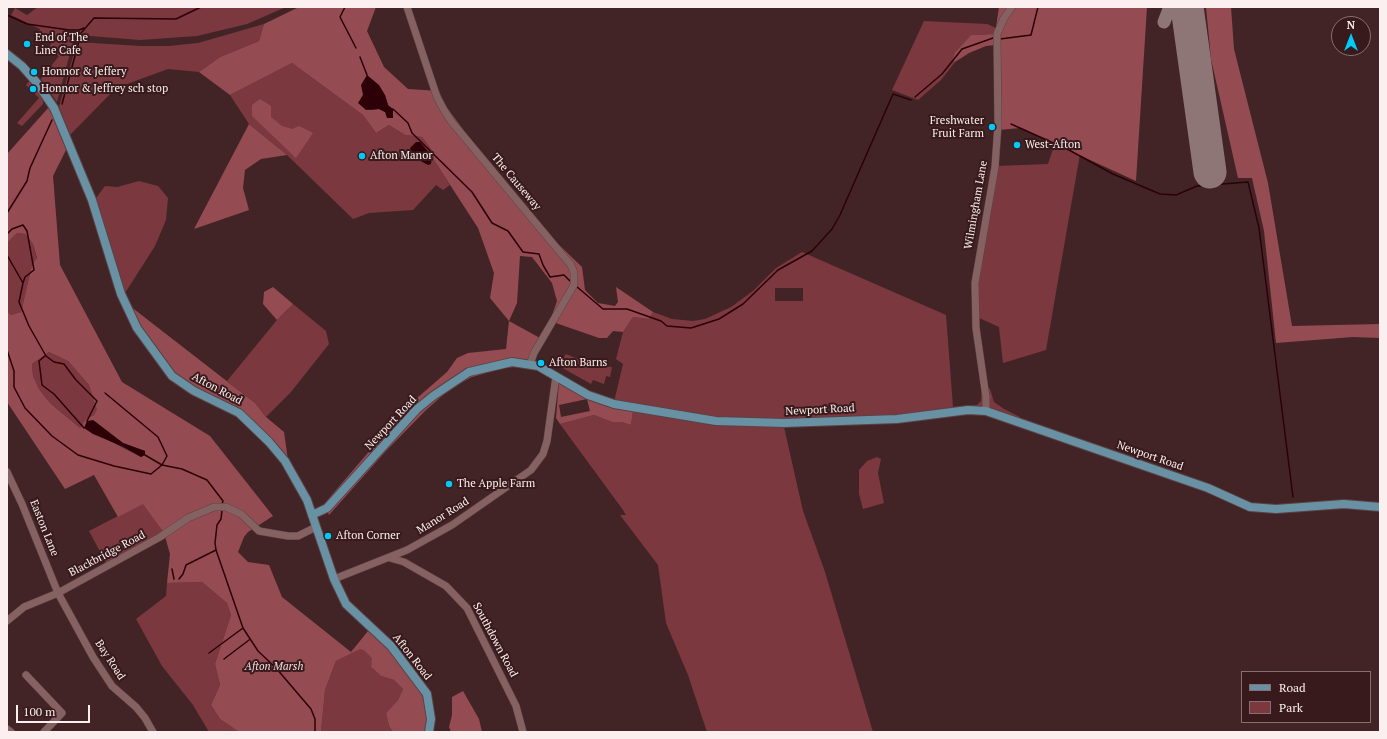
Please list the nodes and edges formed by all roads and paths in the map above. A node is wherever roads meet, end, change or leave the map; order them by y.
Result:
1 (407, 7) edge
2 (1012, 7) edge
3 (7, 54) edge
4 (530, 364) junction
5 (556, 376) junction
6 (986, 411) junction
7 (7, 472) edge
8 (1380, 507) edge
9 (312, 515) junction
10 (316, 526) junction
11 (408, 550) junction
12 (390, 558) junction
13 (404, 562) junction
14 (334, 579) junction
15 (58, 593) junction
16 (7, 621) edge
17 (26, 675) dead end
18 (7, 729) edge
19 (11, 732) edge
20 (44, 732) edge
21 (153, 732) edge
22 (428, 732) edge
23 (523, 732) edge

1 - 4 street, The Causeway
2 - 6 street, Wilmingham Lane
3 - 9 main road, Afton Road
4 - 5 main road, Newport Road
4 - 9 main road, Newport Road
5 - 6 main road, Newport Road
5 - 11 street, Manor Road
6 - 8 main road, Newport Road
7 - 15 street, Easton Lane
9 - 10 main road, Afton Road
10 - 14 main road, Afton Road
10 - 15 street, Blackbridge Road
11 - 12 street, Manor Road
11 - 13 street
12 - 13 street, Southdown Road
12 - 14 street, Manor Road
13 - 23 street, Southdown Road
14 - 22 main road, Afton Road
15 - 16 street, Blackbridge Road
15 - 21 street, Bay Road
17 - 20 street
18 - 19 street

